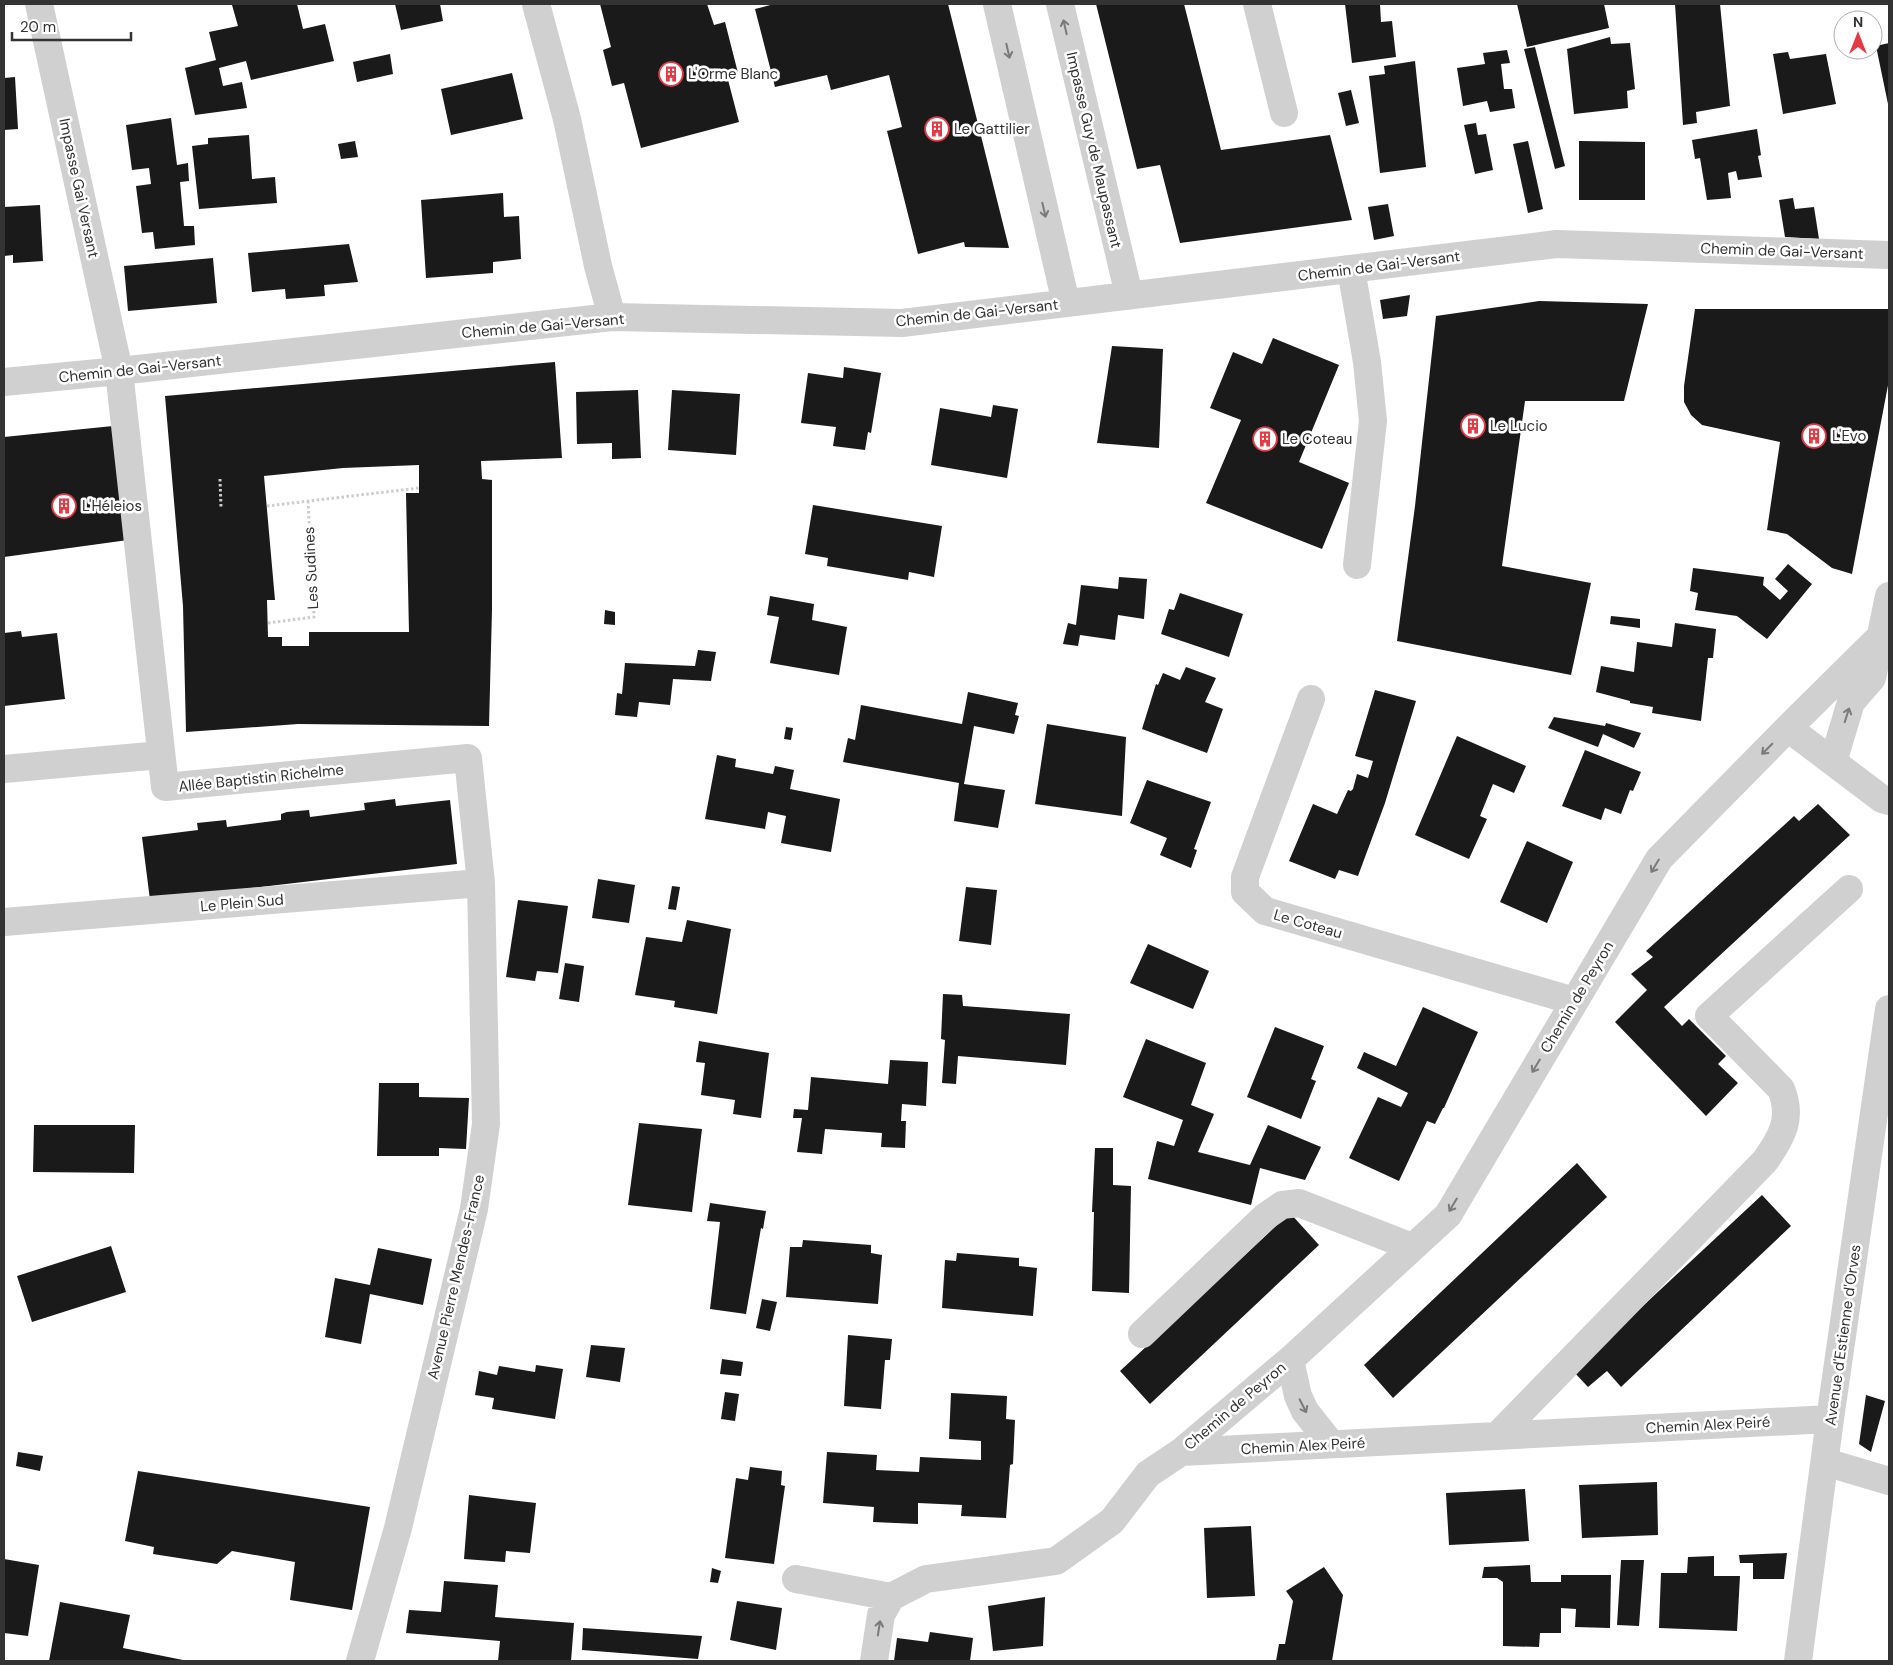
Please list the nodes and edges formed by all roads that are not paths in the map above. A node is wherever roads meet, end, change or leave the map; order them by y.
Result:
1 (39, 4) edge
2 (536, 4) edge
3 (997, 4) edge
4 (1060, 4) edge
5 (1257, 4) edge
6 (1284, 113) dead end
7 (1889, 254) edge
8 (1351, 269) junction
9 (1129, 295) junction
10 (1066, 303) junction
11 (612, 317) junction
12 (119, 371) junction
13 (4, 382) edge
14 (1357, 565) dead end
15 (1889, 596) edge
16 (1880, 636) junction
17 (1311, 699) dead end
18 (1788, 728) junction
19 (161, 755) junction
20 (1833, 762) junction
21 (4, 769) edge
22 (1889, 800) edge
23 (481, 883) junction
24 (1849, 889) dead end
25 (4, 922) edge
26 (1574, 1001) junction
27 (1889, 1010) edge
28 (1412, 1247) junction
29 (1142, 1334) dead end
30 (1290, 1360) junction
31 (1830, 1419) junction
32 (1497, 1436) junction
33 (1331, 1444) junction
34 (1181, 1452) junction
35 (1825, 1462) junction
36 (1889, 1481) edge
37 (796, 1580) dead end
38 (891, 1597) junction
39 (360, 1661) edge
40 (874, 1661) edge
41 (1798, 1661) edge

1 - 12 street, Impasse Gai Versant
2 - 11 street
3 -> 10 street
9 -> 4 street, Impasse Guy de Maupassant
5 - 6 street
7 - 8 street, Chemin de Gai-Versant
8 - 9 street, Chemin de Gai-Versant
8 - 14 street
9 - 10 street, Chemin de Gai-Versant
10 - 11 street, Chemin de Gai-Versant
11 - 12 street, Chemin de Gai-Versant
12 - 13 street, Chemin de Gai-Versant
12 - 19 street, Allée Baptistin Richelme
15 - 16 street
16 - 18 street
20 -> 16 street
17 - 26 street, Le Coteau
18 - 20 street
18 -> 26 street, Chemin de Peyron
19 - 21 street
19 - 23 street, Allée Baptistin Richelme
20 - 22 street
23 - 25 street, Le Plein Sud
23 - 39 street, Avenue Pierre Mendes-France
24 - 32 street
26 -> 28 street, Chemin de Peyron
27 - 31 street, Avenue d'Estienne d'Orves
28 - 29 street
28 - 30 street, Chemin de Peyron
30 -> 33 street, Chemin de Peyron
30 - 34 street, Chemin de Peyron
31 - 32 street, Chemin Alex Peiré
31 - 35 street, Avenue d'Estienne d'Orves
32 - 33 street, Chemin Alex Peiré
33 - 34 street, Chemin Alex Peiré
34 - 38 street
35 - 36 street
35 - 41 street, Avenue d'Estienne d'Orves
37 - 38 street
40 -> 38 street

